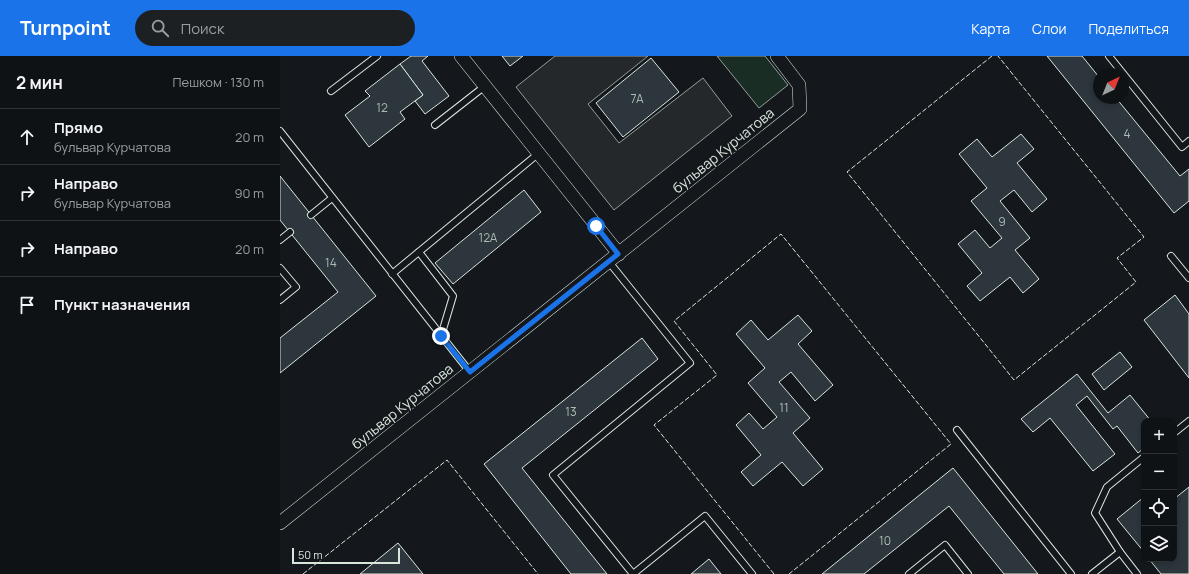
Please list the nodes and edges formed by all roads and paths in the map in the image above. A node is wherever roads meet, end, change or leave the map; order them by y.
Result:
1 (377, 56) edge
2 (461, 56) edge
3 (778, 56) edge
4 (1110, 56) edge
5 (485, 86) junction
6 (331, 91) dead end
7 (435, 125) dead end
8 (280, 131) edge
9 (1189, 141) edge
10 (539, 153) junction
11 (332, 198) junction
12 (311, 215) dead end
13 (290, 232) dead end
14 (280, 240) edge
15 (419, 252) junction
16 (1171, 256) dead end
17 (614, 258) junction
18 (280, 268) edge
19 (392, 274) junction
20 (1189, 278) edge
21 (280, 300) edge
22 (441, 336) junction
23 (470, 372) junction
24 (1189, 421) edge
25 (957, 430) dead end
26 (1177, 431) edge
27 (1141, 459) edge
28 (280, 523) edge
29 (1120, 552) junction
30 (752, 574) edge
31 (909, 574) edge
32 (968, 574) edge
33 (1071, 574) edge
34 (1092, 574) edge
35 (1137, 574) edge

1 - 6 lane
2 - 5 street
3 - 17 street, бульвар Курчатова
4 - 9 lane
5 - 7 lane
5 - 10 street
8 - 11 lane
10 - 15 lane
10 - 17 street
11 - 12 lane
11 - 19 lane
13 - 14 lane
15 - 19 lane
15 - 22 lane
16 - 20 lane
17 - 23 street, бульвар Курчатова
17 - 30 lane
18 - 21 lane
19 - 22 lane
22 - 23 lane
23 - 28 street, бульвар Курчатова
24 - 26 lane
25 - 33 lane
27 - 29 lane
29 - 34 lane
29 - 35 lane
31 - 32 lane

